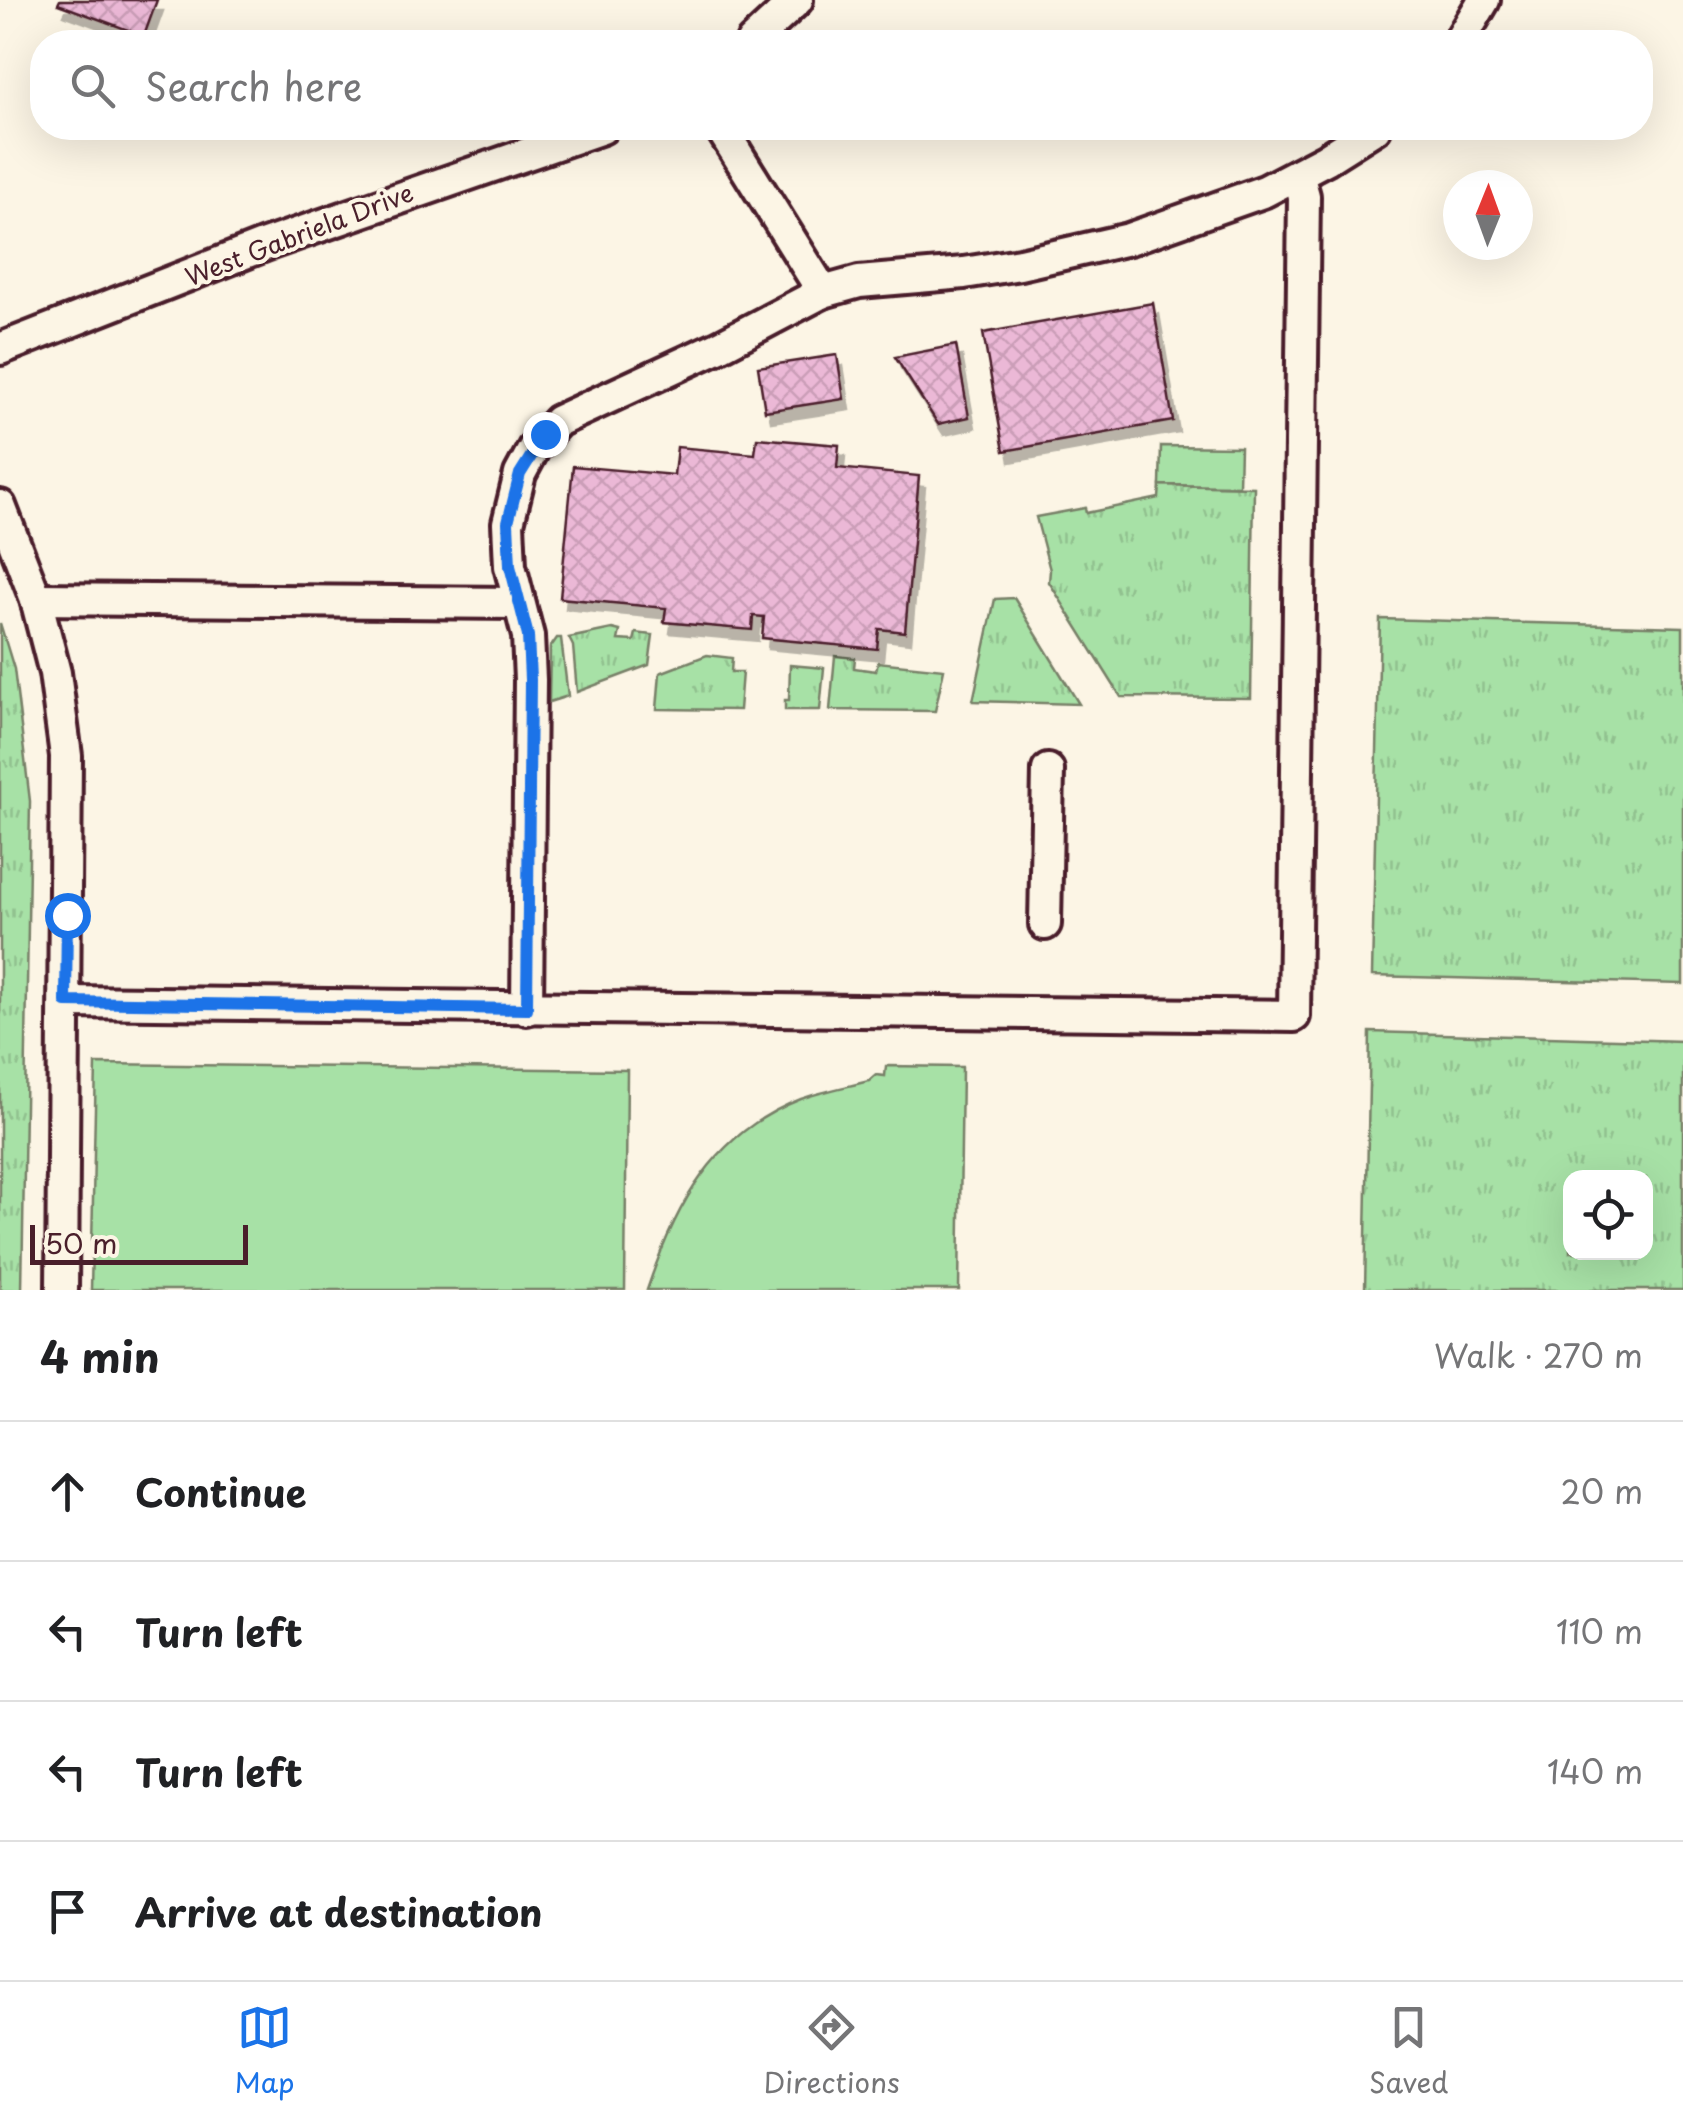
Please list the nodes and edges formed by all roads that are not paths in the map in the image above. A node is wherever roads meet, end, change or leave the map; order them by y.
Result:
1 (797, 0) edge
2 (1484, 0) edge
3 (765, 30) edge
4 (1466, 30) edge
5 (567, 140) edge
6 (728, 140) edge
7 (1355, 140) edge
8 (1298, 174) junction
9 (823, 292) junction
10 (0, 350) edge
11 (0, 506) edge
12 (36, 599) junction
13 (517, 603) junction
14 (1048, 770) dead end
15 (1045, 924) dead end
16 (66, 1002) junction
17 (527, 1009) junction
18 (62, 1290) edge

1 - 3 street
2 - 4 street
5 - 10 street, West Gabriela Drive
6 - 9 street
7 - 8 street
8 - 9 street
8 - 17 street
9 - 13 street
11 - 12 street
12 - 13 street
12 - 16 street
13 - 17 street
14 - 15 street
16 - 17 street
16 - 18 street

